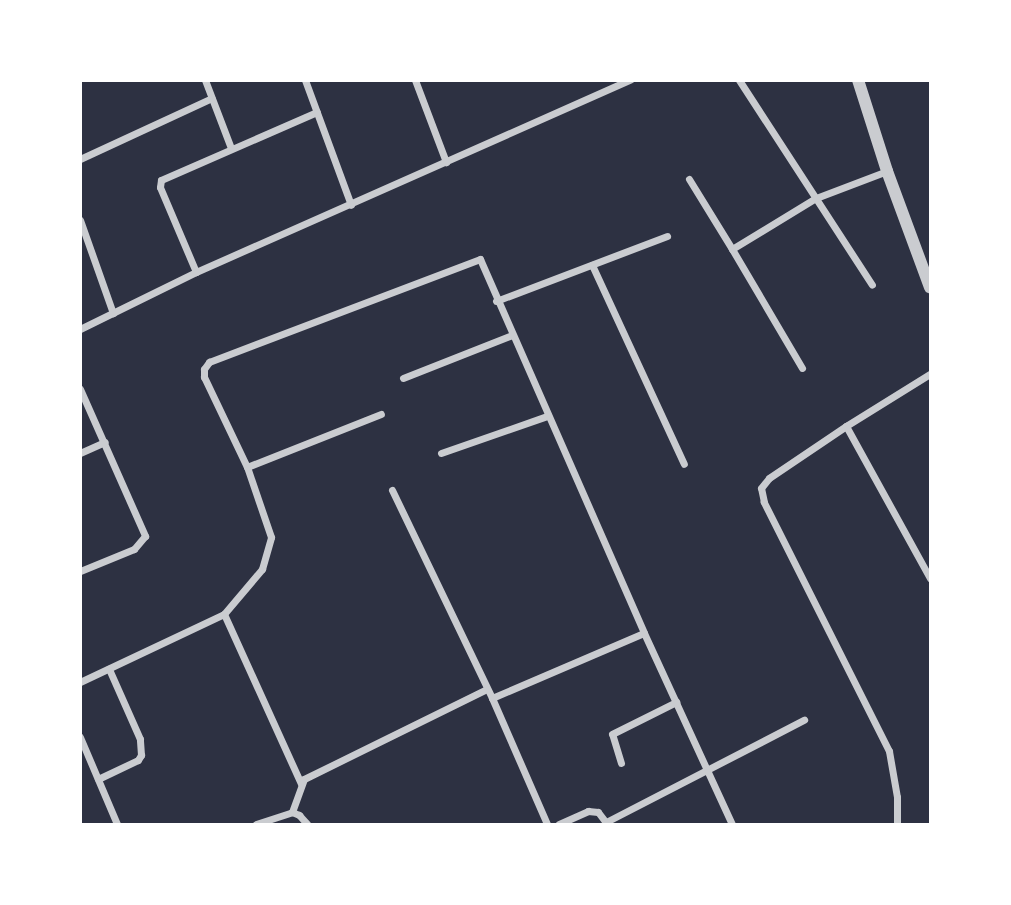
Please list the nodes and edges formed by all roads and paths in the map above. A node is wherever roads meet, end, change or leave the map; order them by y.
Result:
1 (205, 80) edge
2 (305, 80) edge
3 (415, 80) edge
4 (630, 80) edge
5 (739, 80) edge
6 (860, 81) edge
7 (212, 98) junction
8 (317, 112) junction
9 (231, 148) junction
10 (80, 159) edge
11 (446, 162) junction
12 (887, 172) junction
13 (689, 180) dead end
14 (816, 198) junction
15 (351, 205) junction
16 (80, 220) edge
17 (667, 236) dead end
18 (732, 249) junction
19 (592, 265) junction
20 (196, 272) junction
21 (929, 282) edge
22 (872, 285) dead end
23 (496, 300) junction
24 (113, 313) junction
25 (80, 328) edge
26 (512, 335) junction
27 (802, 368) dead end
28 (930, 374) edge
29 (403, 378) dead end
30 (81, 394) edge
31 (381, 414) dead end
32 (547, 416) junction
33 (846, 426) junction
34 (105, 442) junction
35 (80, 453) edge
36 (441, 453) dead end
37 (684, 464) dead end
38 (247, 467) junction
39 (392, 490) dead end
40 (80, 571) edge
41 (930, 578) edge
42 (225, 614) junction
43 (644, 633) junction
44 (109, 669) junction
45 (80, 682) edge
46 (487, 689) junction
47 (492, 698) junction
48 (676, 702) junction
49 (804, 720) dead end
50 (80, 737) edge
51 (621, 763) dead end
52 (706, 768) junction
53 (98, 779) junction
54 (301, 784) junction
55 (292, 812) junction
56 (606, 823) edge
57 (117, 824) edge
58 (256, 824) edge
59 (307, 824) edge
60 (547, 824) edge
61 (559, 824) edge
62 (732, 824) edge
63 (897, 824) edge

1 - 7 street
2 - 8 street
3 - 11 street
4 - 11 street
5 - 14 street
6 - 12 street
7 - 9 street
7 - 10 street
8 - 9 street
8 - 15 street
9 - 20 street
11 - 15 street
12 - 14 street
12 - 21 street
13 - 18 street
14 - 18 street
14 - 22 street
15 - 20 street
16 - 24 street
17 - 19 street
18 - 27 street
19 - 23 street
19 - 37 street
20 - 24 street
23 - 26 street
23 - 38 street
24 - 25 street
26 - 29 street
26 - 32 street
28 - 33 street
30 - 34 street
31 - 38 street
32 - 36 street
32 - 43 street
33 - 41 street
33 - 63 street
34 - 35 street
34 - 40 street
38 - 42 street
39 - 46 street
42 - 44 street
42 - 54 street
43 - 47 street
43 - 48 street
44 - 45 street
44 - 53 street
46 - 47 street
46 - 54 street
47 - 60 street
48 - 51 street
48 - 52 street
49 - 52 street
50 - 53 street
52 - 56 street
52 - 62 street
53 - 57 street
54 - 55 street
55 - 58 street
55 - 59 street
56 - 61 street

